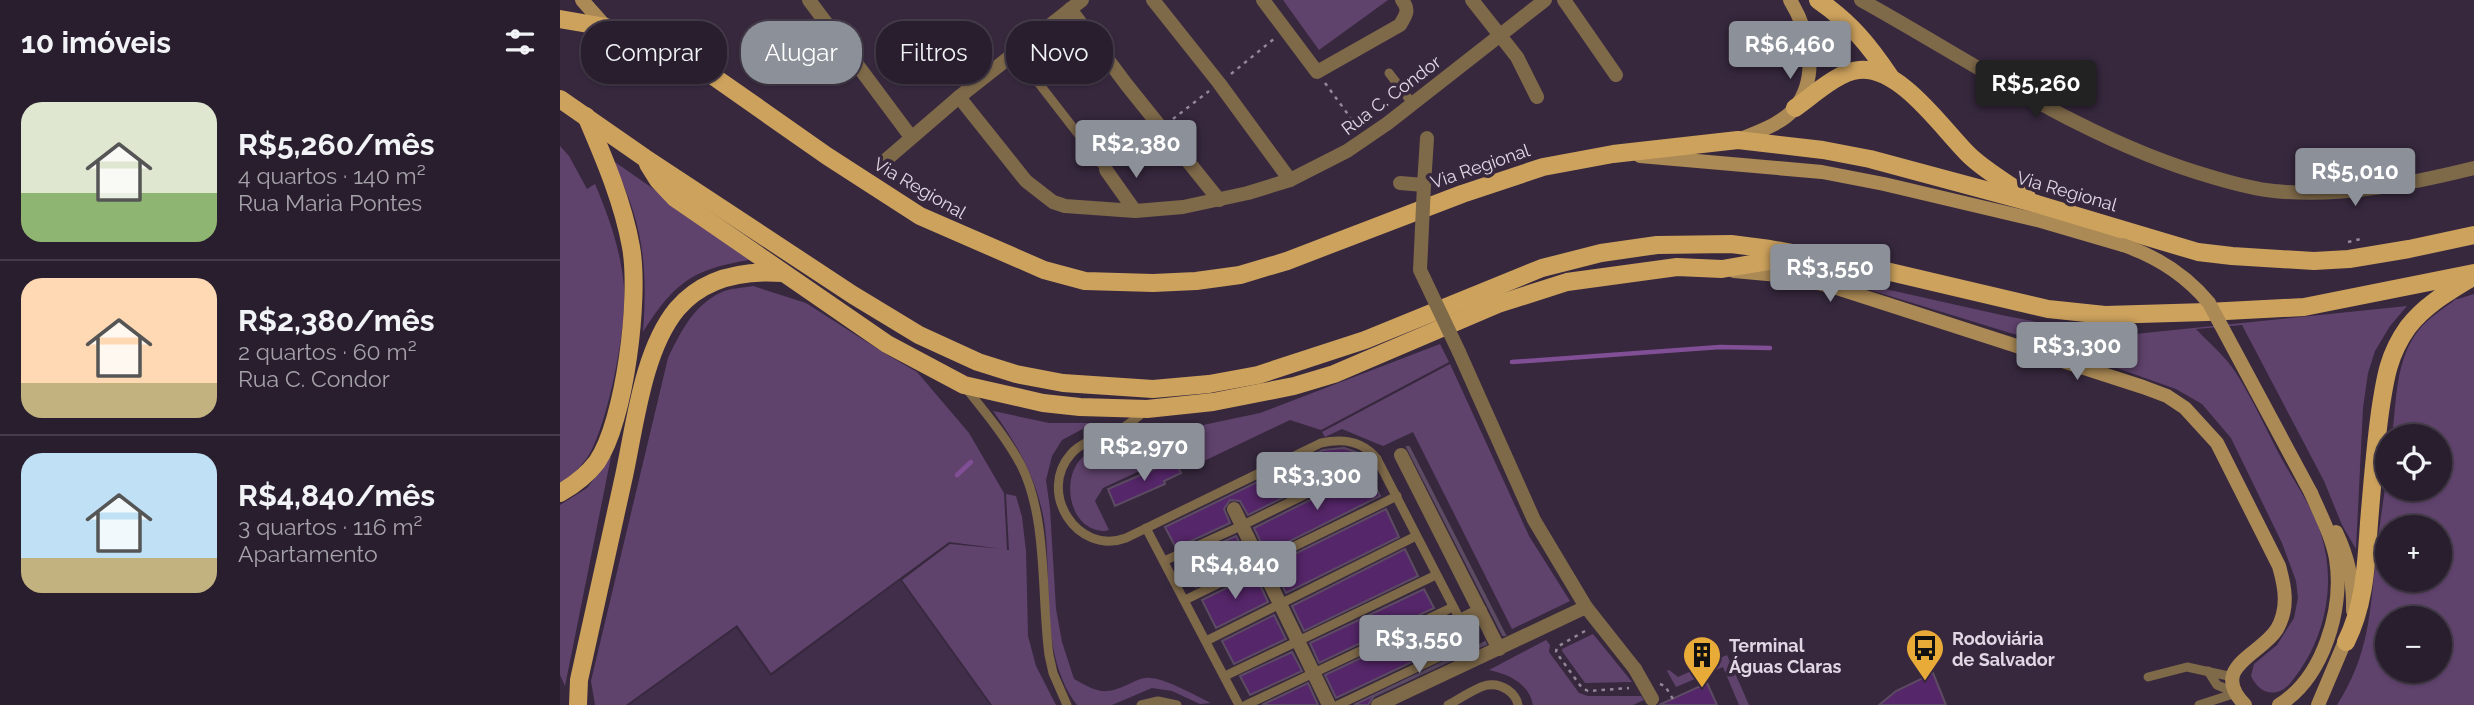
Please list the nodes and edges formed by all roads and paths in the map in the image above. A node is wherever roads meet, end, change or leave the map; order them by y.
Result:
1 (582, 0) edge
2 (809, 0) edge
3 (1153, 0) edge
4 (1263, 0) edge
5 (1402, 0) edge
6 (1472, 0) edge
7 (1545, 0) edge
8 (1564, 0) edge
9 (1790, 0) edge
10 (1818, 0) edge
11 (1861, 0) edge
12 (1076, 5) edge
13 (560, 19) edge
14 (601, 21) edge
15 (1056, 21) edge
16 (581, 23) edge
17 (1502, 35) junction
18 (1006, 62) edge
19 (1317, 72) junction
20 (1389, 73) dead end
21 (1616, 75) dead end
22 (1891, 78) junction
23 (723, 84) edge
24 (1040, 84) edge
25 (959, 97) junction
26 (1537, 97) dead end
27 (560, 99) edge
28 (1412, 103) junction
29 (1795, 108) junction
30 (586, 116) junction
31 (1162, 128) junction
32 (911, 138) junction
33 (1427, 138) dead end
34 (1366, 139) junction
35 (1738, 140) junction
36 (1613, 154) junction
37 (645, 158) junction
38 (887, 159) dead end
39 (2474, 168) edge
40 (1107, 170) junction
41 (1290, 180) junction
42 (1400, 183) dead end
43 (1424, 185) junction
44 (1219, 200) junction
45 (2037, 204) junction
46 (1135, 211) junction
47 (2474, 236) edge
48 (1804, 255) junction
49 (1722, 269) junction
50 (783, 272) junction
51 (2474, 275) edge
52 (964, 386) junction
53 (1147, 409) junction
54 (1402, 455) dead end
55 (1377, 459) junction
56 (560, 493) edge
57 (2311, 493) junction
58 (1397, 496) junction
59 (1234, 509) dead end
60 (1241, 526) junction
61 (1146, 527) junction
62 (1416, 536) junction
63 (1164, 561) junction
64 (1259, 564) junction
65 (1436, 575) junction
66 (1185, 600) junction
67 (1280, 604) junction
68 (1453, 607) junction
69 (1581, 609) junction
70 (1480, 611) junction
71 (1461, 621) junction
72 (1434, 634) dead end
73 (1206, 640) junction
74 (1298, 642) junction
75 (2346, 642) junction
76 (1499, 649) junction
77 (2208, 671) junction
78 (1314, 673) junction
79 (1225, 677) junction
80 (2148, 677) dead end
81 (2233, 677) junction
82 (2328, 685) junction
83 (1635, 688) dead end
84 (1650, 692) joint
85 (1673, 699) dead end
86 (2240, 699) edge
87 (2216, 702) edge
88 (578, 705) edge
89 (1067, 705) edge
90 (1141, 705) edge
91 (1177, 705) edge
92 (1239, 705) edge
93 (1247, 705) edge
94 (1329, 705) edge
95 (1338, 705) edge
96 (1378, 705) edge
97 (1448, 705) edge
98 (1518, 705) edge
99 (2199, 705) edge
100 (2254, 705) edge
101 (2279, 705) edge
102 (2305, 705) edge
103 (2318, 705) edge

1 - 14 main road
2 - 32 street
3 - 41 street
4 - 19 street
5 - 19 street
6 - 17 street
7 - 17 street, Rua C. Condor
8 - 21 street
9 - 29 main road
10 - 22 main road
11 - 39 street
12 - 15 street
12 - 31 street
13 - 16 main road, Via Regional
17 - 26 street
17 - 28 street, Rua C. Condor
18 - 25 street
19 - 34 path
20 - 28 lane
22 - 29 main road
22 - 45 main road
23 - 36 main road, Via Regional
24 - 40 lane
25 - 32 street
25 - 46 street, Rua C. Condor
27 - 30 main road
28 - 34 street, Rua C. Condor
29 - 35 main road
30 - 37 main road
30 - 56 main road
31 - 40 path
31 - 44 street
32 - 38 street
33 - 43 street
34 - 41 street, Rua C. Condor
35 - 36 main road, Via Regional
35 - 45 main road, Via Regional
36 - 57 main road, bridge
37 - 48 main road
37 - 50 main road
40 - 46 street
41 - 44 street, Rua C. Condor
42 - 43 street
43 - 69 street, bridge
44 - 46 street, Rua C. Condor
45 - 47 main road, Via Regional
48 - 49 main road
48 - 51 main road
49 - 53 main road
49 - 81 main road
50 - 52 main road
50 - 88 main road
51 - 75 main road
52 - 53 main road
52 - 89 lane
53 - 61 lane
54 - 70 street
55 - 58 lane
55 - 60 lane
55 - 61 lane
57 - 75 main road
57 - 101 main road
58 - 62 lane
58 - 64 lane
59 - 60 street
60 - 63 lane
60 - 64 street
61 - 63 lane
62 - 65 lane
62 - 67 lane
63 - 66 lane
64 - 66 lane
64 - 67 street
65 - 68 lane
65 - 74 lane
66 - 73 lane
67 - 73 lane
67 - 74 street
68 - 71 lane
68 - 78 lane
69 - 76 street
69 - 83 path
69 - 84 street, bridge
70 - 71 street
70 - 76 street
71 - 72 street
71 - 95 lane
73 - 79 lane
74 - 78 street
74 - 79 lane
75 - 82 main road
76 - 96 street
77 - 80 lane
77 - 81 lane
77 - 86 lane
78 - 93 lane
78 - 94 street
79 - 92 lane
81 - 86 main road
82 - 102 main road
82 - 103 main road
84 - 85 path
86 - 87 lane
86 - 100 main road
87 - 99 lane
90 - 91 lane
97 - 98 lane

